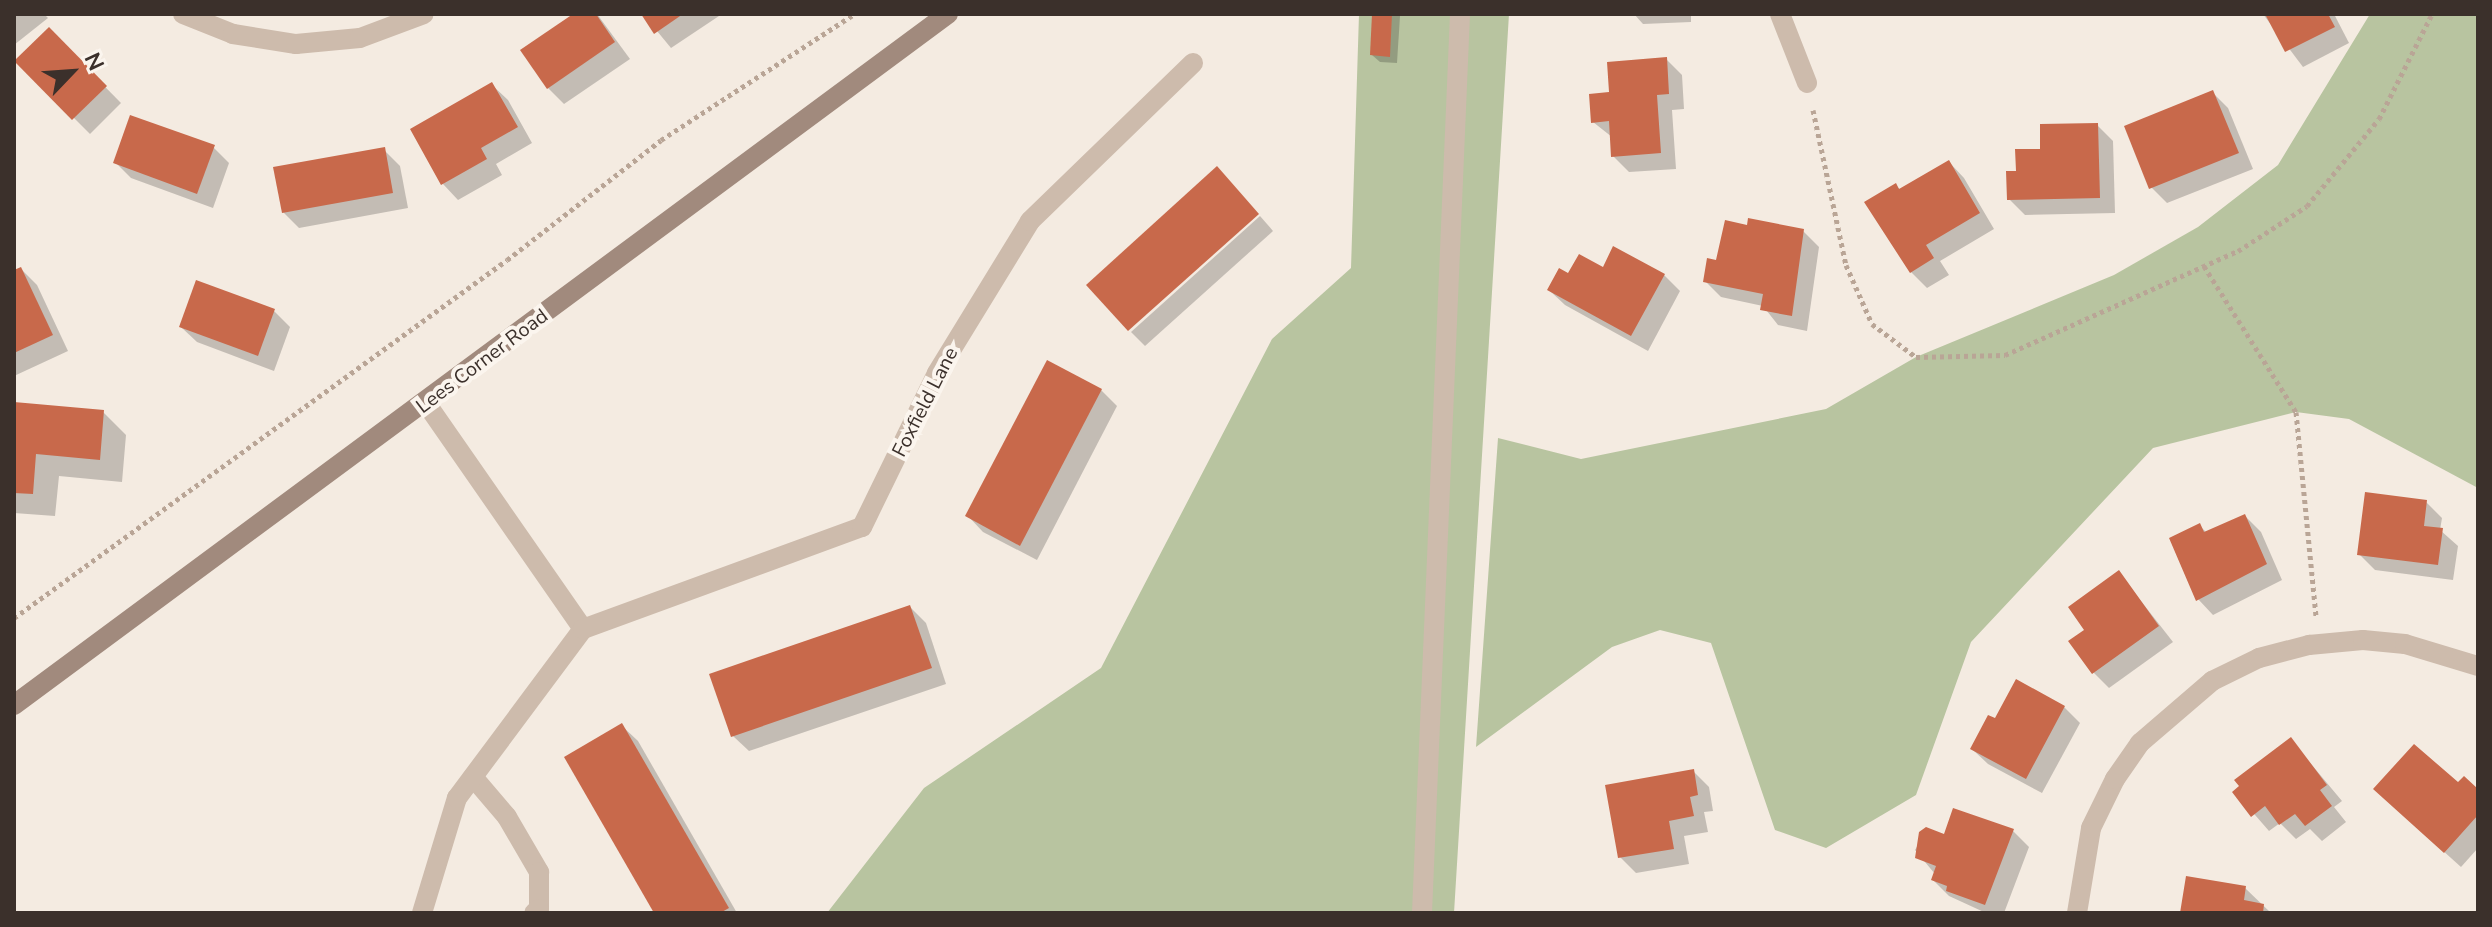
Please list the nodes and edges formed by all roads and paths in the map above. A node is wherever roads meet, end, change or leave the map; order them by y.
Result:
1 (183, 14) edge
2 (424, 14) edge
3 (854, 14) edge
4 (948, 14) edge
5 (1460, 14) edge
6 (1780, 14) edge
7 (2432, 14) edge
8 (1193, 63) dead end
9 (1807, 83) joint
10 (2204, 266) junction
11 (426, 403) junction
12 (14, 618) edge
13 (583, 629) junction
14 (2320, 644) junction
15 (2478, 666) edge
16 (14, 705) edge
17 (473, 777) junction
18 (422, 913) edge
19 (534, 913) edge
20 (1422, 913) edge
21 (2077, 913) edge

1 - 2 street
3 - 12 path
4 - 11 street, Lees Corner Road
5 - 20 street
6 - 9 street
7 - 10 path
8 - 13 street, Foxfield Lane
9 - 10 path
10 - 14 path
11 - 13 street
11 - 16 street, Lees Corner Road
13 - 17 street
14 - 15 street
14 - 21 street
17 - 18 street
17 - 19 street

